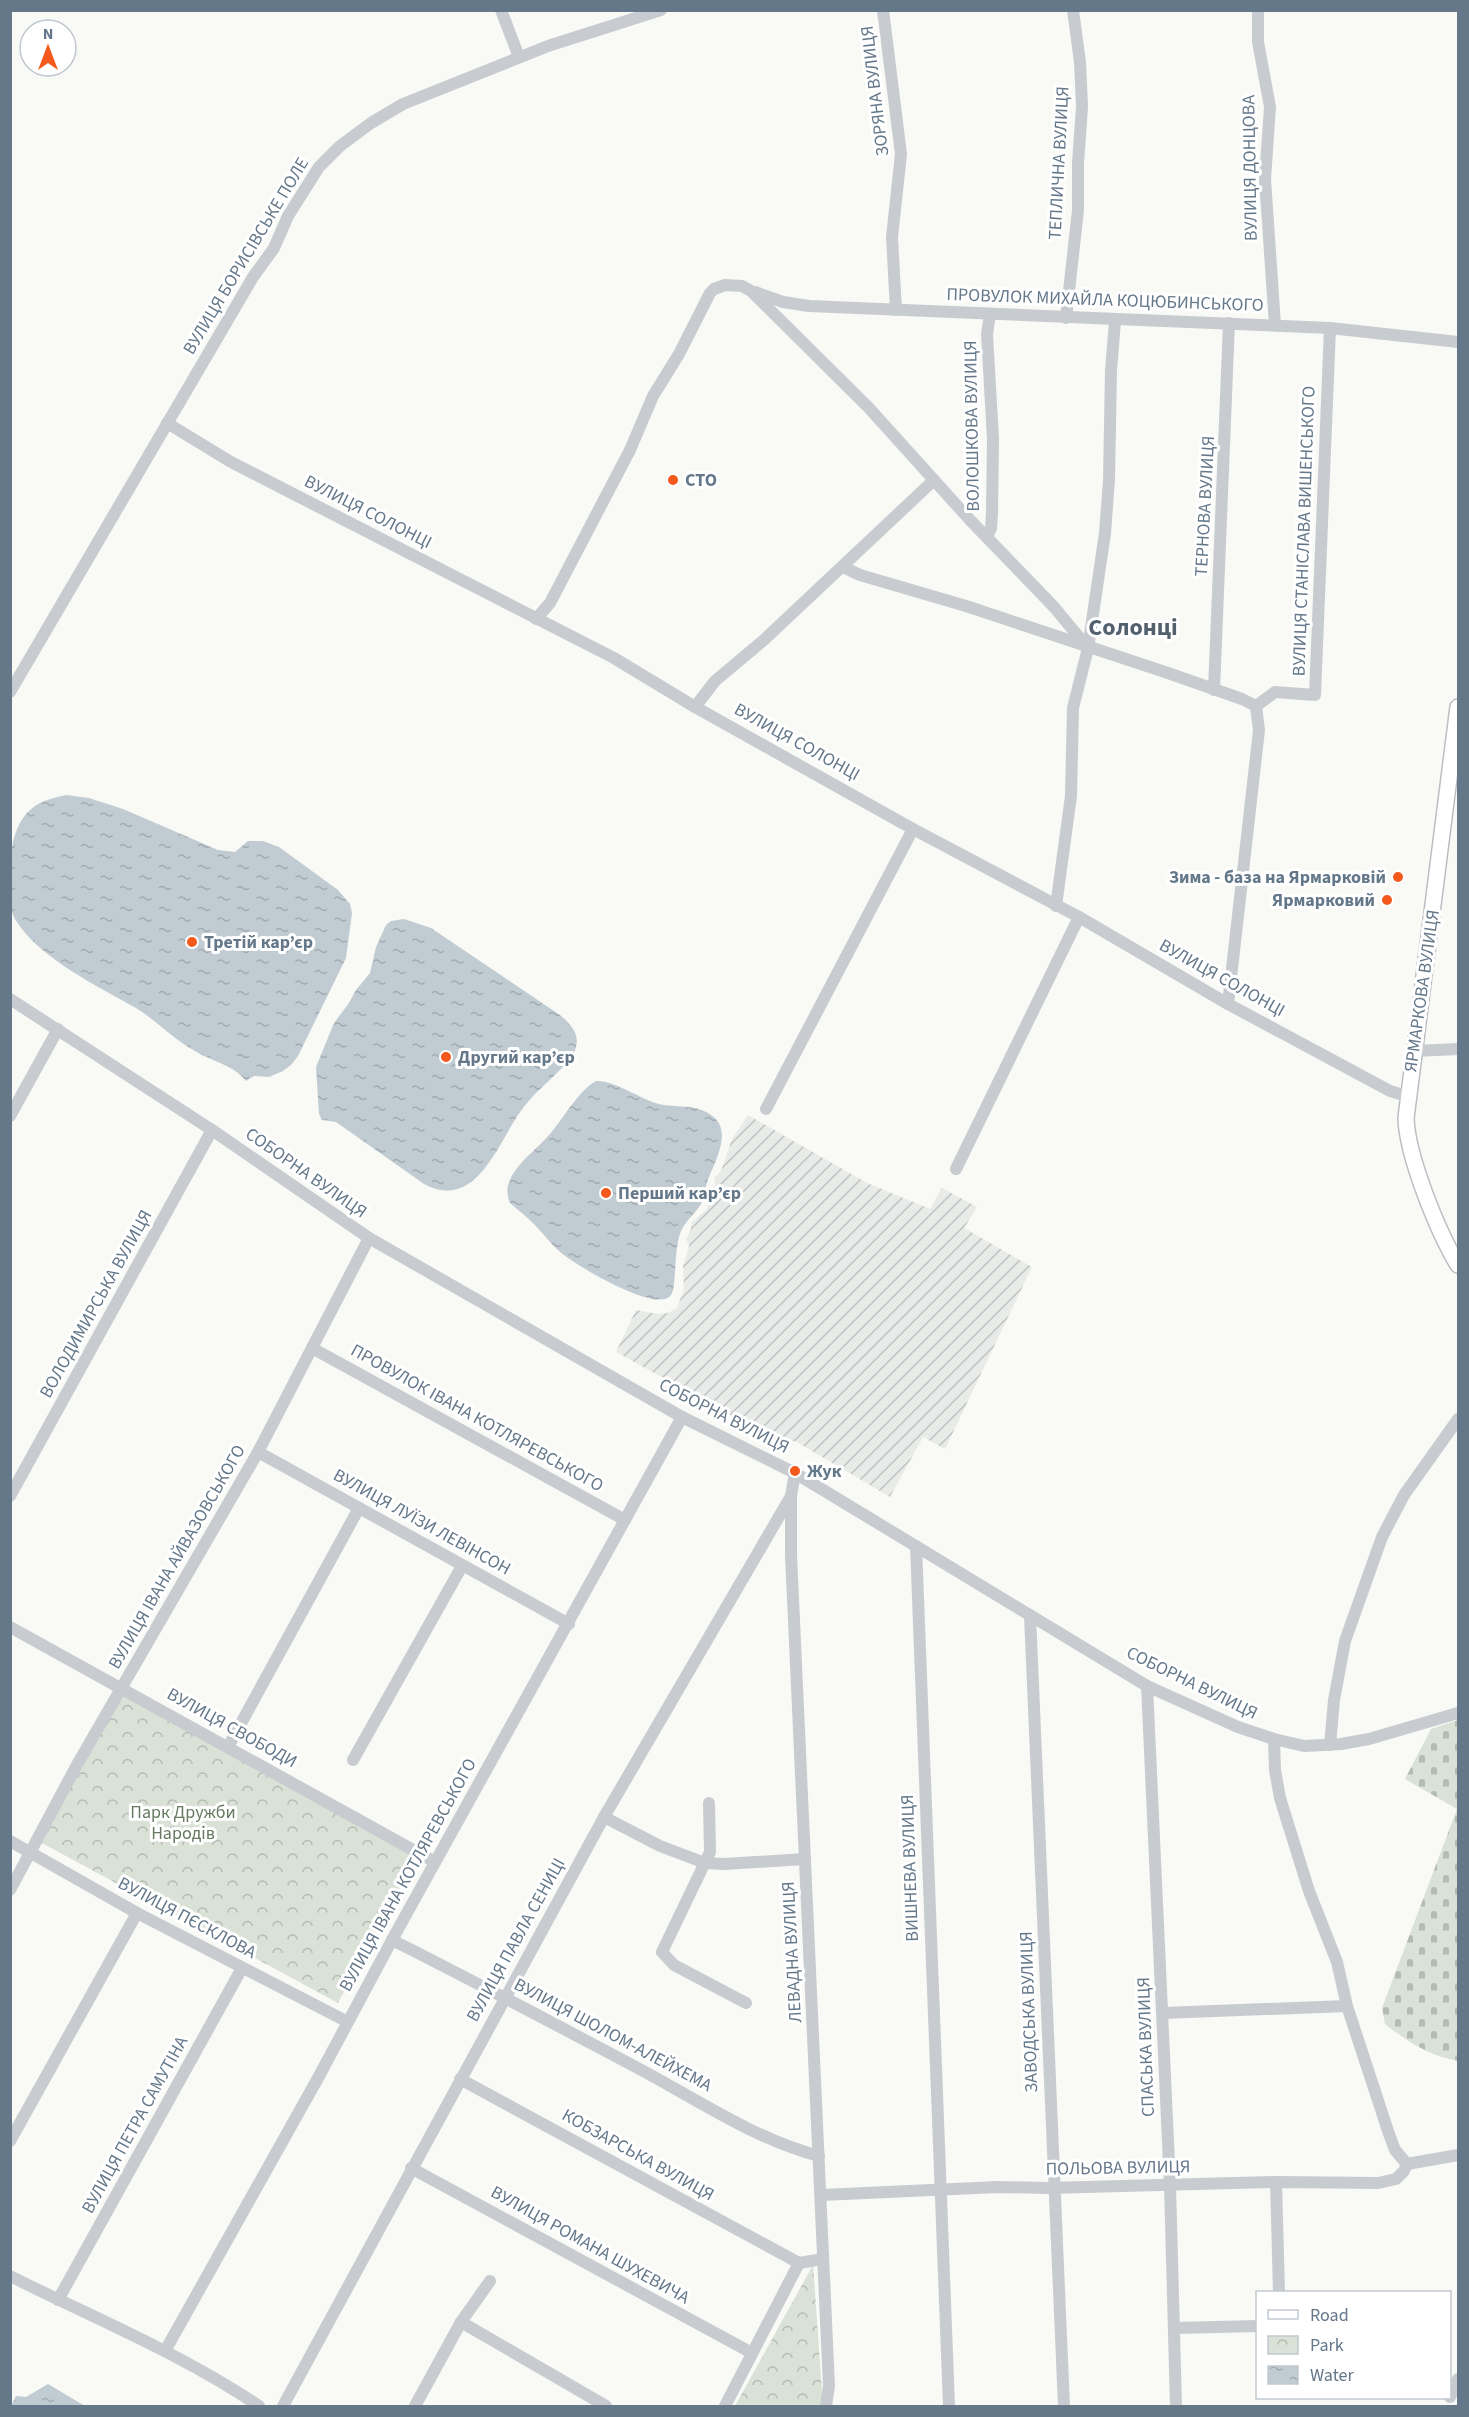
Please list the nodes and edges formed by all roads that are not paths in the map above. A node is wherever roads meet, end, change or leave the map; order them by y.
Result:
1 (501, 10) edge
2 (661, 10) edge
3 (883, 10) edge
4 (1073, 10) edge
5 (1258, 10) edge
6 (519, 57) junction
7 (751, 291) junction
8 (896, 310) junction
9 (990, 314) junction
10 (1066, 318) junction
11 (1115, 321) junction
12 (1229, 323) junction
13 (1275, 325) junction
14 (1330, 328) junction
15 (1458, 342) edge
16 (167, 423) junction
17 (934, 480) junction
18 (987, 537) junction
19 (843, 567) junction
20 (536, 618) junction
21 (1088, 648) junction
22 (1214, 690) junction
23 (10, 692) edge
24 (1256, 706) junction
25 (695, 707) junction
26 (1458, 707) edge
27 (1457, 737) edge
28 (913, 828) junction
29 (1056, 906) junction
30 (1079, 917) junction
31 (10, 999) edge
32 (1228, 1004) junction
33 (58, 1029) junction
34 (1458, 1049) edge
35 (1414, 1051) junction
36 (1407, 1096) junction
37 (766, 1109) dead end
38 (10, 1116) edge
39 (212, 1130) junction
40 (956, 1169) dead end
41 (369, 1238) junction
42 (1458, 1265) edge
43 (312, 1348) junction
44 (682, 1417) junction
45 (1458, 1419) edge
46 (258, 1452) junction
47 (795, 1473) junction
48 (10, 1496) edge
49 (791, 1496) junction
50 (359, 1508) junction
51 (624, 1520) junction
52 (916, 1546) junction
53 (462, 1566) junction
54 (1030, 1615) junction
55 (569, 1624) junction
56 (10, 1627) edge
57 (1148, 1686) junction
58 (123, 1688) junction
59 (1458, 1713) edge
60 (1274, 1740) junction
61 (1330, 1745) junction
62 (228, 1747) junction
63 (353, 1760) dead end
64 (709, 1803) dead end
65 (604, 1817) junction
66 (10, 1841) edge
67 (32, 1852) junction
68 (805, 1859) junction
69 (435, 1862) junction
70 (705, 1863) junction
71 (10, 1890) edge
72 (137, 1913) junction
73 (392, 1940) junction
74 (242, 1968) junction
75 (505, 1997) junction
76 (746, 2003) dead end
77 (1347, 2006) junction
78 (1163, 2013) junction
79 (348, 2022) junction
80 (460, 2079) junction
81 (10, 2141) edge
82 (1458, 2155) edge
83 (819, 2156) junction
84 (1407, 2164) junction
85 (411, 2168) junction
86 (1276, 2182) junction
87 (1170, 2185) junction
88 (1055, 2188) junction
89 (940, 2189) junction
90 (821, 2195) junction
91 (823, 2259) junction
92 (799, 2263) junction
93 (10, 2276) edge
94 (490, 2281) dead end
95 (1279, 2291) edge
96 (58, 2300) junction
97 (461, 2322) junction
98 (1256, 2326) edge
99 (1175, 2328) junction
100 (165, 2351) junction
101 (752, 2353) junction
102 (1458, 2379) edge
103 (1451, 2393) edge
104 (259, 2406) edge
105 (283, 2406) edge
106 (415, 2406) edge
107 (606, 2406) edge
108 (725, 2406) edge
109 (826, 2406) edge
110 (949, 2406) edge
111 (1064, 2406) edge
112 (1176, 2406) edge

1 - 6 street
2 - 6 street, ВУЛИЦЯ БОРИСІВСЬКЕ ПОЛЕ
3 - 8 street, ЗОРЯНА ВУЛИЦЯ
4 - 10 street, ТЕПЛИЧНА ВУЛИЦЯ
5 - 13 street, ВУЛИЦЯ ДОНЦОВА
6 - 16 street, ВУЛИЦЯ БОРИСІВСЬКЕ ПОЛЕ
7 - 8 street, ПРОВУЛОК МИХАЙЛА КОЦЮБИНСЬКОГО
7 - 17 street, ВОЛОШКОВА ВУЛИЦЯ
7 - 20 street, ПРОВУЛОК МИХАЙЛА КОЦЮБИНСЬКОГО
8 - 9 street, ПРОВУЛОК МИХАЙЛА КОЦЮБИНСЬКОГО
9 - 10 street, ПРОВУЛОК МИХАЙЛА КОЦЮБИНСЬКОГО
9 - 18 street, ВОЛОШКОВА ВУЛИЦЯ
10 - 11 street, ПРОВУЛОК МИХАЙЛА КОЦЮБИНСЬКОГО
11 - 12 street, ПРОВУЛОК МИХАЙЛА КОЦЮБИНСЬКОГО
11 - 21 street
12 - 13 street, ПРОВУЛОК МИХАЙЛА КОЦЮБИНСЬКОГО
12 - 22 street, ТЕРНОВА ВУЛИЦЯ
13 - 14 street, ПРОВУЛОК МИХАЙЛА КОЦЮБИНСЬКОГО
14 - 15 street, ПРОВУЛОК МИХАЙЛА КОЦЮБИНСЬКОГО
14 - 24 street, ВУЛИЦЯ СТАНІСЛАВА ВИШЕНСЬКОГО
16 - 20 street, ВУЛИЦЯ СОЛОНЦІ
16 - 23 street, ВУЛИЦЯ БОРИСІВСЬКЕ ПОЛЕ
17 - 18 street, ВОЛОШКОВА ВУЛИЦЯ
17 - 19 street
18 - 21 street, ВОЛОШКОВА ВУЛИЦЯ
19 - 21 street
19 - 25 street
20 - 25 street, ВУЛИЦЯ СОЛОНЦІ
21 - 22 street
21 - 29 street
22 - 24 street
24 - 32 street
25 - 28 street, ВУЛИЦЯ СОЛОНЦІ
26 - 27 main road, ЯРМАРКОВА ВУЛИЦЯ
27 - 35 main road, ЯРМАРКОВА ВУЛИЦЯ
28 - 29 street, ВУЛИЦЯ СОЛОНЦІ
28 - 37 street
29 - 30 street, ВУЛИЦЯ СОЛОНЦІ
30 - 32 street, ВУЛИЦЯ СОЛОНЦІ
30 - 40 street
31 - 33 street, СОБОРНА ВУЛИЦЯ
32 - 36 street, ВУЛИЦЯ СОЛОНЦІ
33 - 38 street
33 - 39 street, СОБОРНА ВУЛИЦЯ
34 - 35 street
35 - 36 main road, ЯРМАРКОВА ВУЛИЦЯ
36 - 42 main road, ЯРМАРКОВА ВУЛИЦЯ
39 - 41 street, СОБОРНА ВУЛИЦЯ
39 - 48 street, ВОЛОДИМИРСЬКА ВУЛИЦЯ
41 - 43 street, ВУЛИЦЯ ІВАНА АЙВАЗОВСЬКОГО
41 - 44 street, СОБОРНА ВУЛИЦЯ
43 - 46 street, ВУЛИЦЯ ІВАНА АЙВАЗОВСЬКОГО
43 - 51 street, ПРОВУЛОК ІВАНА КОТЛЯРЕВСЬКОГО
44 - 47 street, СОБОРНА ВУЛИЦЯ
44 - 51 street, ВУЛИЦЯ ІВАНА КОТЛЯРЕВСЬКОГО
45 - 61 street
46 - 50 street, ВУЛИЦЯ ЛУЇЗИ ЛЕВІНСОН
46 - 58 street, ВУЛИЦЯ ІВАНА АЙВАЗОВСЬКОГО
47 - 49 street
47 - 52 street, СОБОРНА ВУЛИЦЯ
49 - 65 street, ВУЛИЦЯ ПАВЛА СЕНИЦІ
49 - 68 street, ЛЕВАДНА ВУЛИЦЯ
50 - 53 street, ВУЛИЦЯ ЛУЇЗИ ЛЕВІНСОН
50 - 62 street
51 - 55 street, ВУЛИЦЯ ІВАНА КОТЛЯРЕВСЬКОГО
52 - 54 street, СОБОРНА ВУЛИЦЯ
52 - 89 street, ВИШНЕВА ВУЛИЦЯ
53 - 55 street, ВУЛИЦЯ ЛУЇЗИ ЛЕВІНСОН
53 - 63 street
54 - 57 street, СОБОРНА ВУЛИЦЯ
54 - 88 street, ЗАВОДСЬКА ВУЛИЦЯ
55 - 69 street, ВУЛИЦЯ ІВАНА КОТЛЯРЕВСЬКОГО
56 - 58 street, ВУЛИЦЯ СВОБОДИ
57 - 60 street, СОБОРНА ВУЛИЦЯ
57 - 78 street, СПАСЬКА ВУЛИЦЯ
58 - 62 street, ВУЛИЦЯ СВОБОДИ
58 - 67 street, ВУЛИЦЯ ІВАНА АЙВАЗОВСЬКОГО
59 - 61 street, СОБОРНА ВУЛИЦЯ
60 - 61 street, СОБОРНА ВУЛИЦЯ
60 - 77 street
62 - 69 street, ВУЛИЦЯ СВОБОДИ
64 - 70 street
65 - 70 street
65 - 75 street, ВУЛИЦЯ ПАВЛА СЕНИЦІ
66 - 67 street, ВУЛИЦЯ ПЄСКЛОВА
67 - 71 street, ВУЛИЦЯ ІВАНА АЙВАЗОВСЬКОГО
67 - 72 street, ВУЛИЦЯ ПЄСКЛОВА
68 - 70 street
68 - 83 street, ЛЕВАДНА ВУЛИЦЯ
69 - 73 street, ВУЛИЦЯ ІВАНА КОТЛЯРЕВСЬКОГО
70 - 76 street
72 - 74 street, ВУЛИЦЯ ПЄСКЛОВА
72 - 81 street
73 - 75 street, ВУЛИЦЯ ШОЛОМ-АЛЕЙХЕМА
73 - 79 street, ВУЛИЦЯ ІВАНА КОТЛЯРЕВСЬКОГО
74 - 79 street, ВУЛИЦЯ ПЄСКЛОВА
74 - 96 street, ВУЛИЦЯ ПЕТРА САМУТІНА
75 - 80 street, ВУЛИЦЯ ПАВЛА СЕНИЦІ
75 - 83 street, ВУЛИЦЯ ШОЛОМ-АЛЕЙХЕМА
77 - 78 street
77 - 84 street
78 - 87 street, СПАСЬКА ВУЛИЦЯ
79 - 100 street, ВУЛИЦЯ ІВАНА КОТЛЯРЕВСЬКОГО
80 - 85 street, ВУЛИЦЯ ПАВЛА СЕНИЦІ
80 - 92 street, КОБЗАРСЬКА ВУЛИЦЯ
82 - 84 street
83 - 90 street, ЛЕВАДНА ВУЛИЦЯ
84 - 86 street, ПОЛЬОВА ВУЛИЦЯ
85 - 101 street, ВУЛИЦЯ РОМАНА ШУХЕВИЧА
85 - 105 street, ВУЛИЦЯ ПАВЛА СЕНИЦІ
86 - 87 street, ПОЛЬОВА ВУЛИЦЯ
86 - 95 street
87 - 88 street, ПОЛЬОВА ВУЛИЦЯ
87 - 99 street, СПАСЬКА ВУЛИЦЯ
88 - 89 street, ПОЛЬОВА ВУЛИЦЯ
88 - 111 street, ЗАВОДСЬКА ВУЛИЦЯ
89 - 90 street, ПОЛЬОВА ВУЛИЦЯ
89 - 110 street, ВИШНЕВА ВУЛИЦЯ
90 - 91 street, ЛЕВАДНА ВУЛИЦЯ
91 - 92 street
91 - 109 street, ЛЕВАДНА ВУЛИЦЯ
92 - 101 street
93 - 96 street
94 - 97 street
96 - 100 street
97 - 106 street
97 - 107 street
98 - 99 street
99 - 112 street, СПАСЬКА ВУЛИЦЯ
100 - 104 street
101 - 108 street
102 - 103 street

